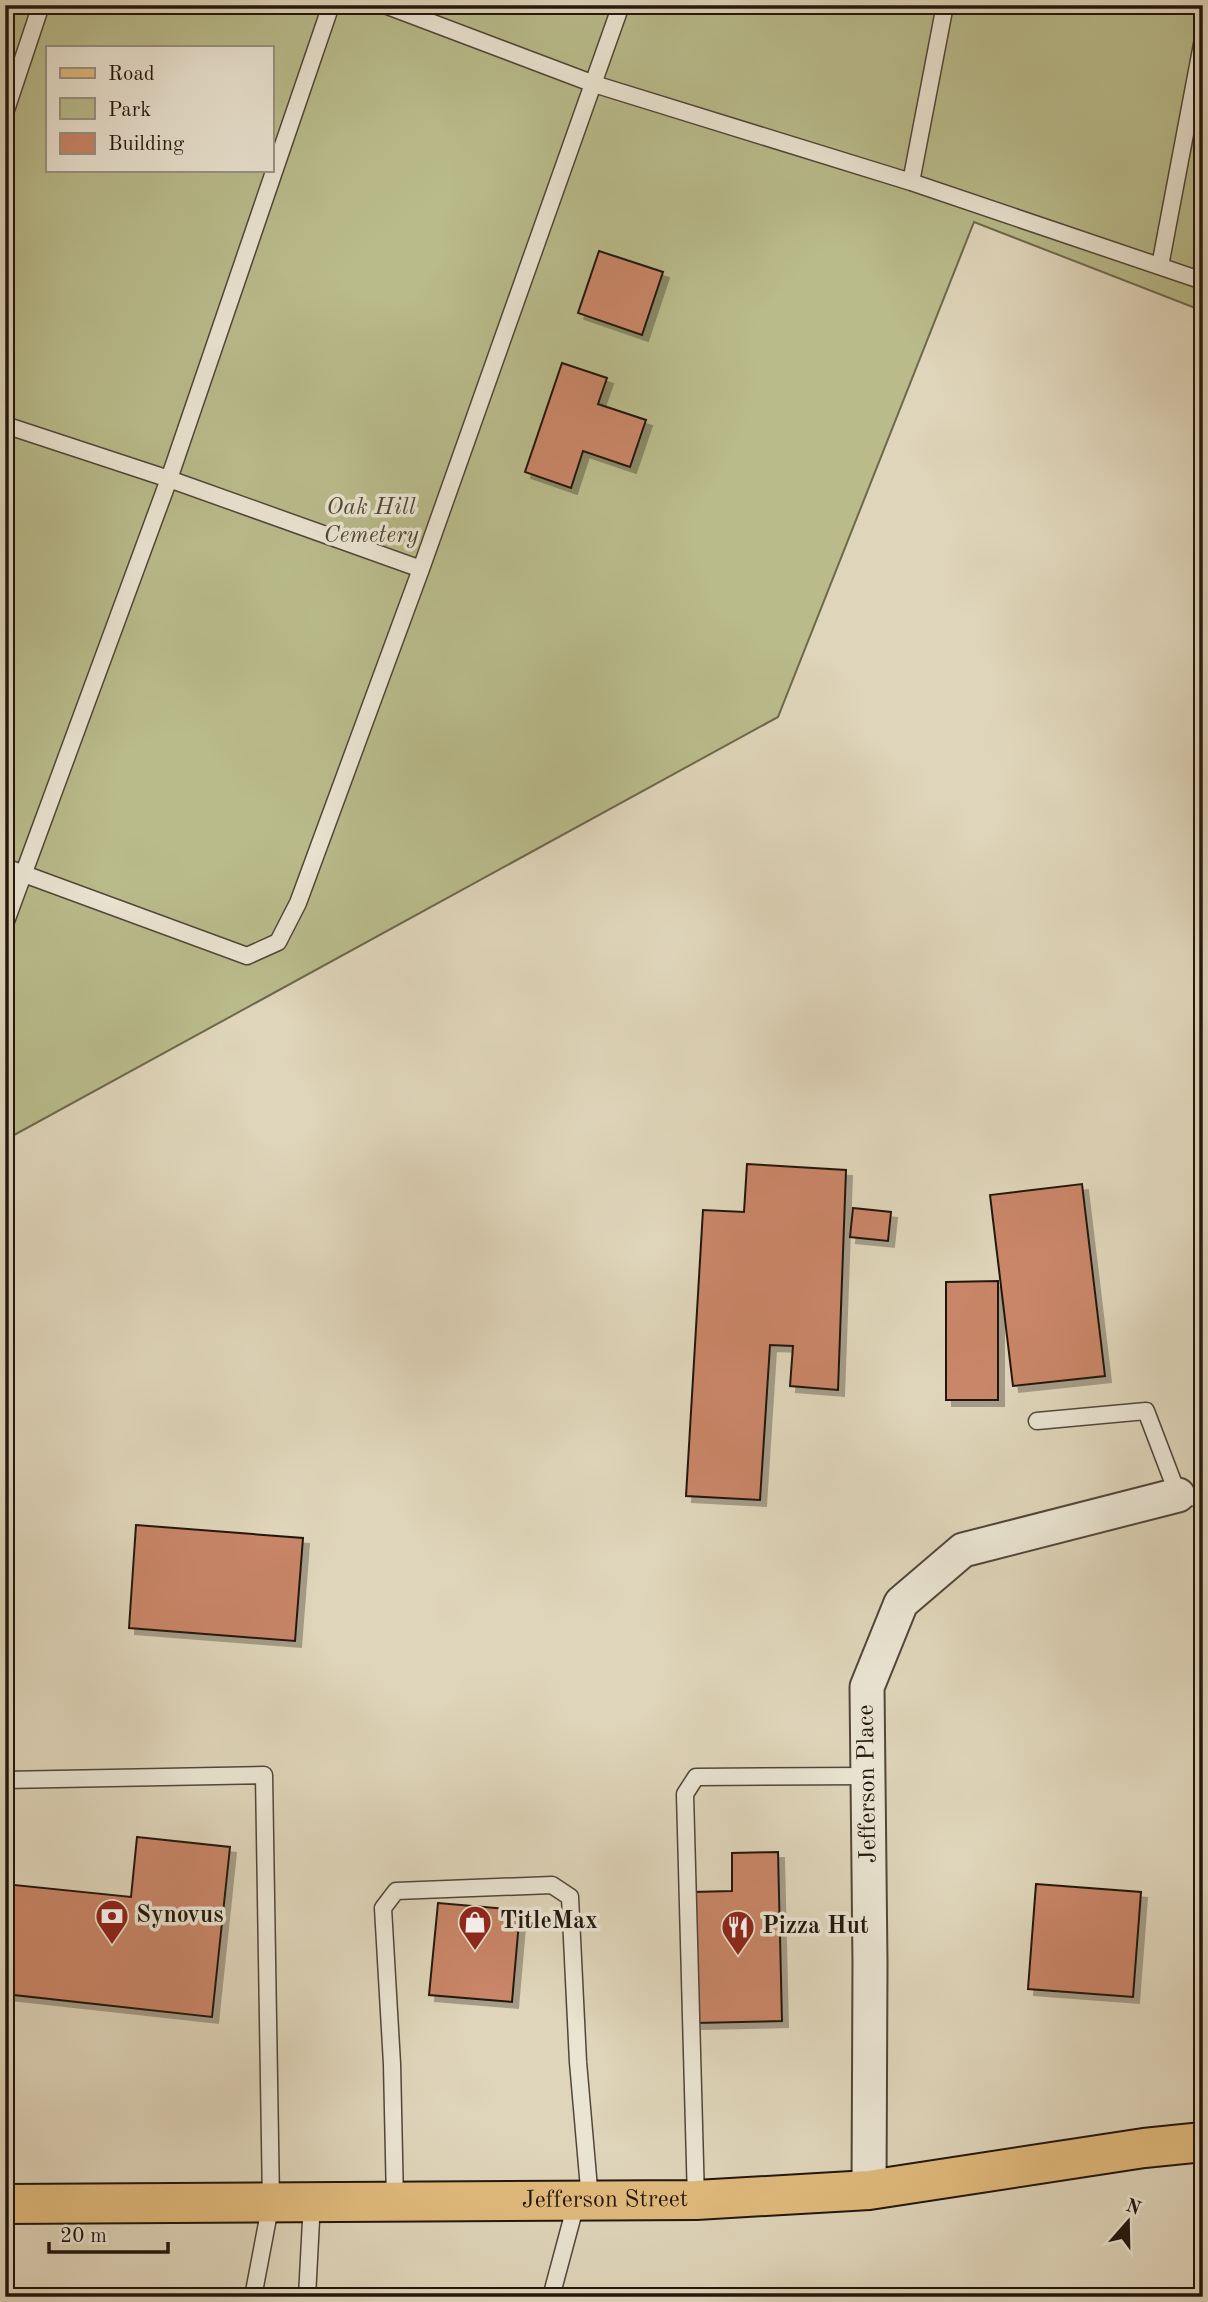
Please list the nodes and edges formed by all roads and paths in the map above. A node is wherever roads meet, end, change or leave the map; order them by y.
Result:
1 (41, 5) edge
2 (331, 5) edge
3 (385, 5) edge
4 (621, 5) edge
5 (945, 5) edge
6 (1203, 39) edge
7 (594, 84) junction
8 (5, 113) edge
9 (911, 181) junction
10 (1160, 266) junction
11 (1203, 281) edge
12 (5, 425) edge
13 (169, 479) junction
14 (421, 569) junction
15 (5, 867) edge
16 (23, 874) junction
17 (5, 924) edge
18 (1037, 1422) dead end
19 (1191, 1497) edge
20 (867, 1776) junction
21 (5, 1780) edge
22 (1203, 2143) edge
23 (869, 2190) junction
24 (584, 2200) junction
25 (696, 2200) junction
26 (312, 2201) junction
27 (271, 2202) junction
28 (395, 2202) junction
29 (5, 2204) edge
30 (253, 2297) edge
31 (307, 2297) edge
32 (551, 2297) edge

1 - 8 lane
2 - 13 lane
3 - 7 lane
4 - 7 lane
5 - 9 lane
6 - 10 lane
7 - 9 lane
7 - 14 lane
9 - 10 lane
10 - 11 lane
12 - 13 lane
13 - 14 lane
13 - 16 lane
14 - 16 lane
15 - 16 lane
16 - 17 lane
18 - 19 lane
19 - 20 street, Jefferson Place
20 - 23 street, Jefferson Place
20 - 25 lane
21 - 27 lane
22 - 23 main road, Jefferson Street
23 - 25 main road, Jefferson Street
24 - 25 main road, Jefferson Street
24 - 28 main road, Jefferson Street
24 - 28 lane
24 - 32 lane
26 - 27 main road, Jefferson Street
26 - 28 main road, Jefferson Street
26 - 31 lane
27 - 29 main road, Jefferson Street
27 - 30 lane

